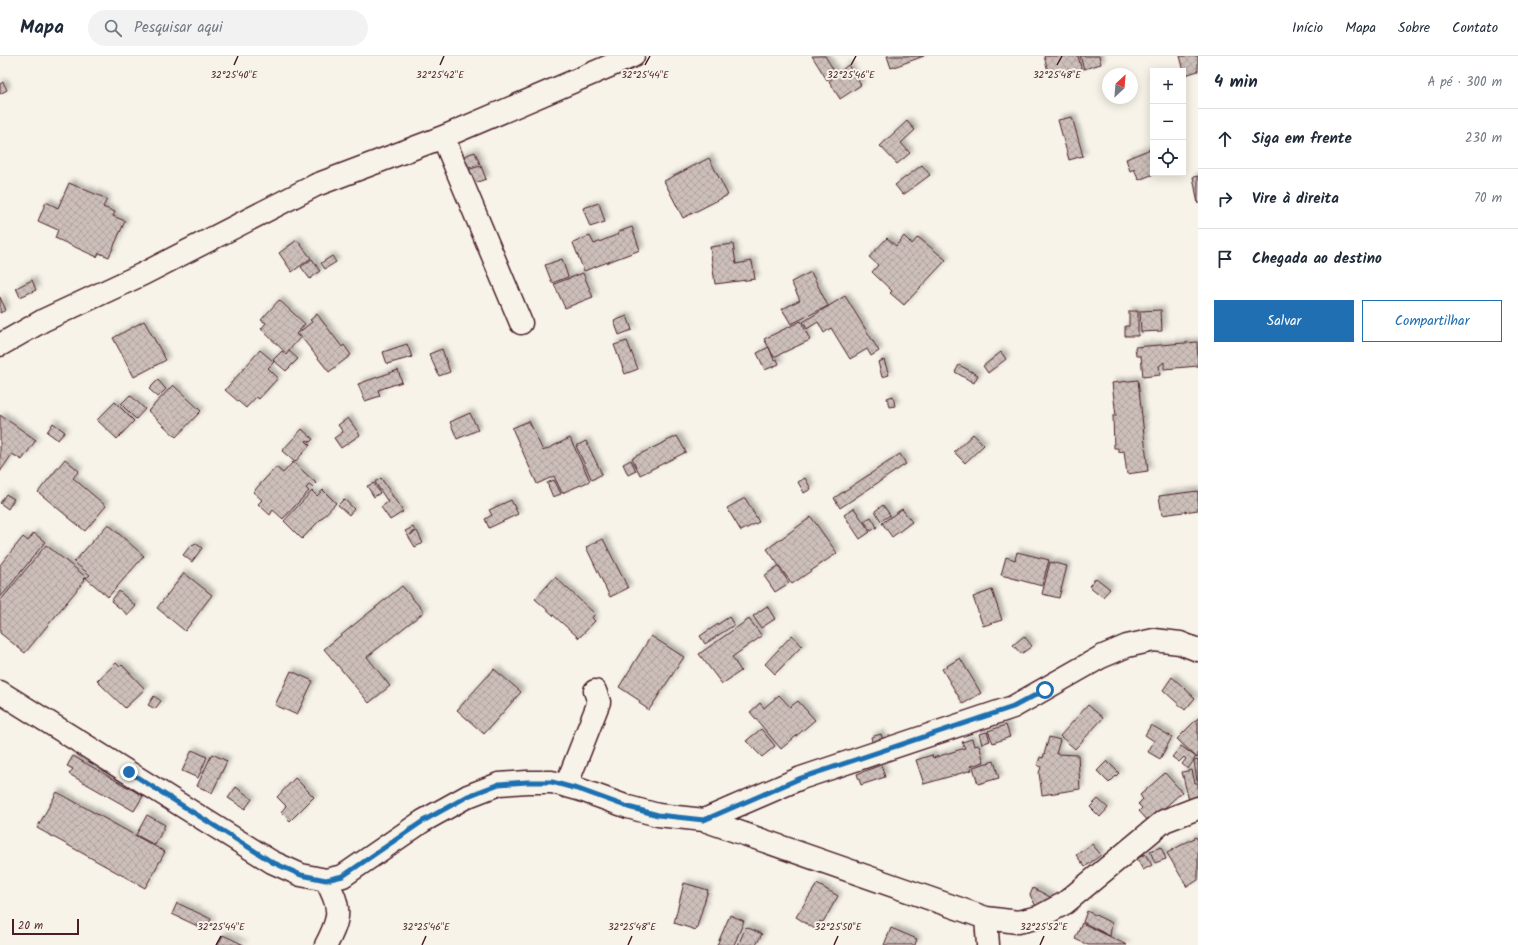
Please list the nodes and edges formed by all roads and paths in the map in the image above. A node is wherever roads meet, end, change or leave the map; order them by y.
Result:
1 (633, 56) edge
2 (443, 137) junction
3 (521, 323) dead end
4 (0, 345) edge
5 (1198, 650) edge
6 (595, 690) dead end
7 (0, 692) edge
8 (566, 786) junction
9 (1198, 808) edge
10 (704, 820) junction
11 (326, 880) junction
12 (986, 918) junction
13 (326, 945) edge
14 (988, 945) edge

1 - 2 street
2 - 3 street
2 - 4 street
5 - 10 street
6 - 8 street
7 - 11 street
8 - 10 street
8 - 11 street
9 - 12 street
10 - 12 street
11 - 13 street
12 - 14 street

